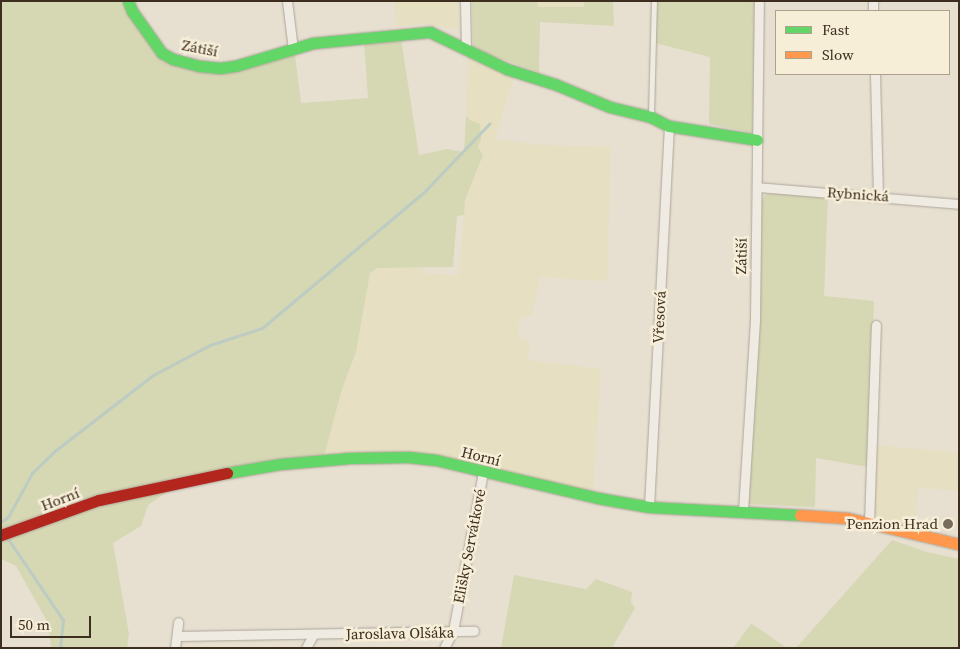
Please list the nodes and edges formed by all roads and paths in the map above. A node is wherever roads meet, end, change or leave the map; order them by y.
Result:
1 (128, 1) edge
2 (287, 1) edge
3 (465, 1) edge
4 (654, 1) edge
5 (759, 1) edge
6 (292, 49) junction
7 (466, 49) junction
8 (875, 75) edge
9 (651, 117) junction
10 (668, 126) junction
11 (757, 140) junction
12 (757, 187) junction
13 (878, 196) junction
14 (959, 204) edge
15 (876, 325) dead end
16 (482, 472) junction
17 (649, 507) junction
18 (743, 511) junction
19 (868, 523) junction
20 (1, 536) edge
21 (959, 544) edge
22 (178, 622) dead end
23 (453, 631) junction
24 (474, 631) dead end
25 (313, 635) junction
26 (177, 636) junction
27 (175, 648) edge
28 (306, 648) edge
29 (444, 648) edge

1 - 6 street, Zátiší
2 - 6 street
3 - 7 street
4 - 9 lane
5 - 11 street, Zátiší
6 - 7 street, Zátiší
7 - 9 street, Zátiší
8 - 13 street
9 - 10 street, Zátiší
10 - 11 street, Zátiší
10 - 17 street, Vřesová
11 - 12 street, Zátiší
12 - 13 street, Rybnická
12 - 18 street, Zátiší
13 - 14 street, Rybnická
15 - 19 street
16 - 17 street, Horní
16 - 20 street, Horní
16 - 23 street, Elišky Servátkové
17 - 18 street, Horní
18 - 19 street, Horní
19 - 21 street, Horní
22 - 26 street
23 - 24 street, Jaroslava Olšáka
23 - 25 street, Jaroslava Olšáka
23 - 29 street, Elišky Servátkové
25 - 26 street, Jaroslava Olšáka
25 - 28 street
26 - 27 street

